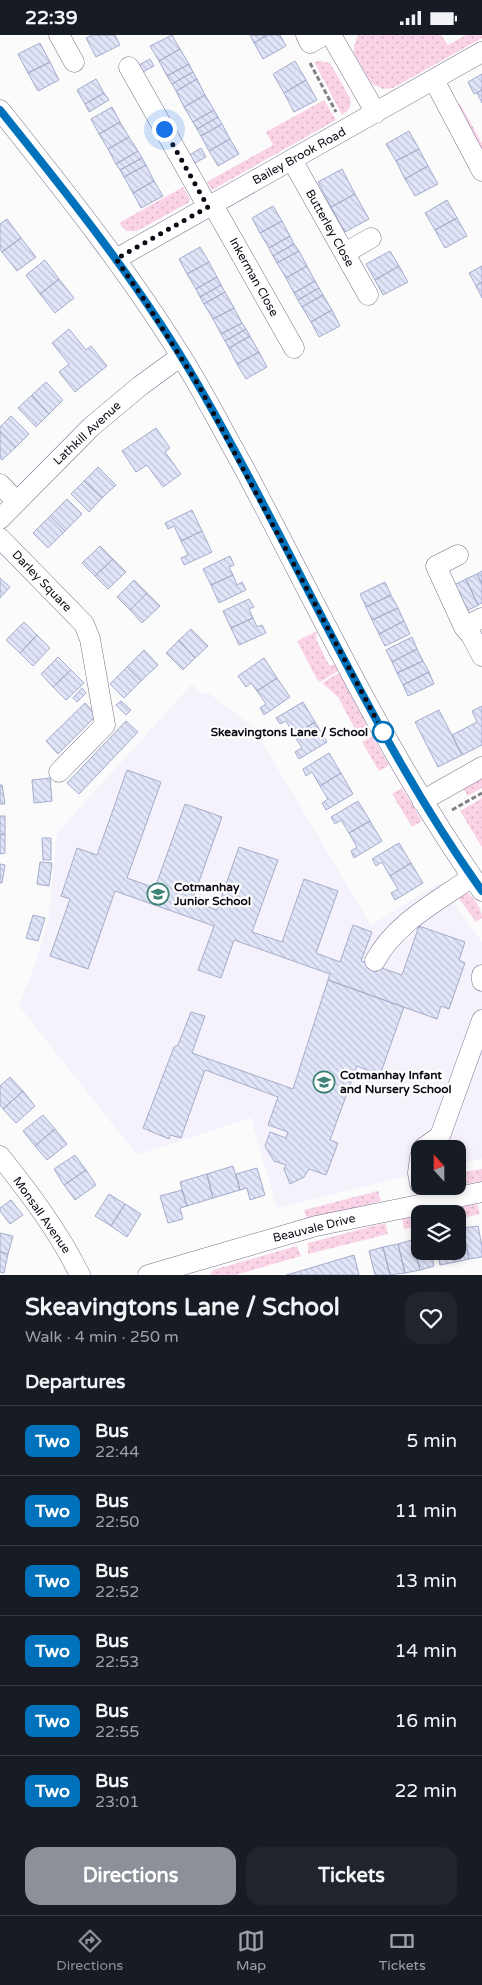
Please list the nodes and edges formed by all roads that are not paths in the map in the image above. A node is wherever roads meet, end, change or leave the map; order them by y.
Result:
1 (59, 35) edge
2 (331, 35) edge
3 (482, 52) edge
4 (74, 62) dead end
5 (129, 67) dead end
6 (434, 80) junction
7 (0, 110) edge
8 (376, 113) junction
9 (292, 160) junction
10 (482, 171) edge
11 (211, 206) junction
12 (371, 238) dead end
13 (345, 253) junction
14 (116, 259) junction
15 (368, 295) dead end
16 (294, 348) dead end
17 (181, 356) junction
18 (0, 484) edge
19 (17, 502) junction
20 (0, 519) edge
21 (0, 538) edge
22 (458, 555) dead end
23 (482, 618) edge
24 (464, 627) junction
25 (482, 656) edge
26 (482, 767) edge
27 (60, 772) dead end
28 (422, 801) junction
29 (477, 884) edge
30 (375, 961) dead end
31 (482, 975) edge
32 (482, 981) edge
33 (482, 1020) edge
34 (434, 1140) edge
35 (0, 1157) edge
36 (466, 1192) edge
37 (482, 1192) edge
38 (411, 1195) edge
39 (192, 1269) edge
40 (80, 1275) edge
41 (148, 1275) edge

1 - 4 street
2 - 8 street
3 - 6 street, Bailey Brook Road
5 - 11 street, Inkerman Close
6 - 8 street, Bailey Brook Road
6 - 10 street
7 - 14 street
8 - 9 street, Bailey Brook Road
9 - 11 street, Bailey Brook Road
9 - 13 street, Butterley Close
11 - 14 street, Bailey Brook Road
11 - 16 street, Inkerman Close
12 - 13 street
13 - 15 street, Butterley Close
14 - 17 street
17 - 19 street, Lathkill Avenue
17 - 28 street
18 - 19 street
19 - 20 street, Lathkill Avenue
21 - 27 street, Darley Square
22 - 24 street
23 - 24 street
24 - 25 street
26 - 28 street
28 - 29 street
29 - 30 street
31 - 32 street
33 - 34 street
35 - 40 street, Monsall Avenue
36 - 37 street, Beauvale Drive
38 - 39 street, Beauvale Drive
39 - 41 street, Beauvale Drive

